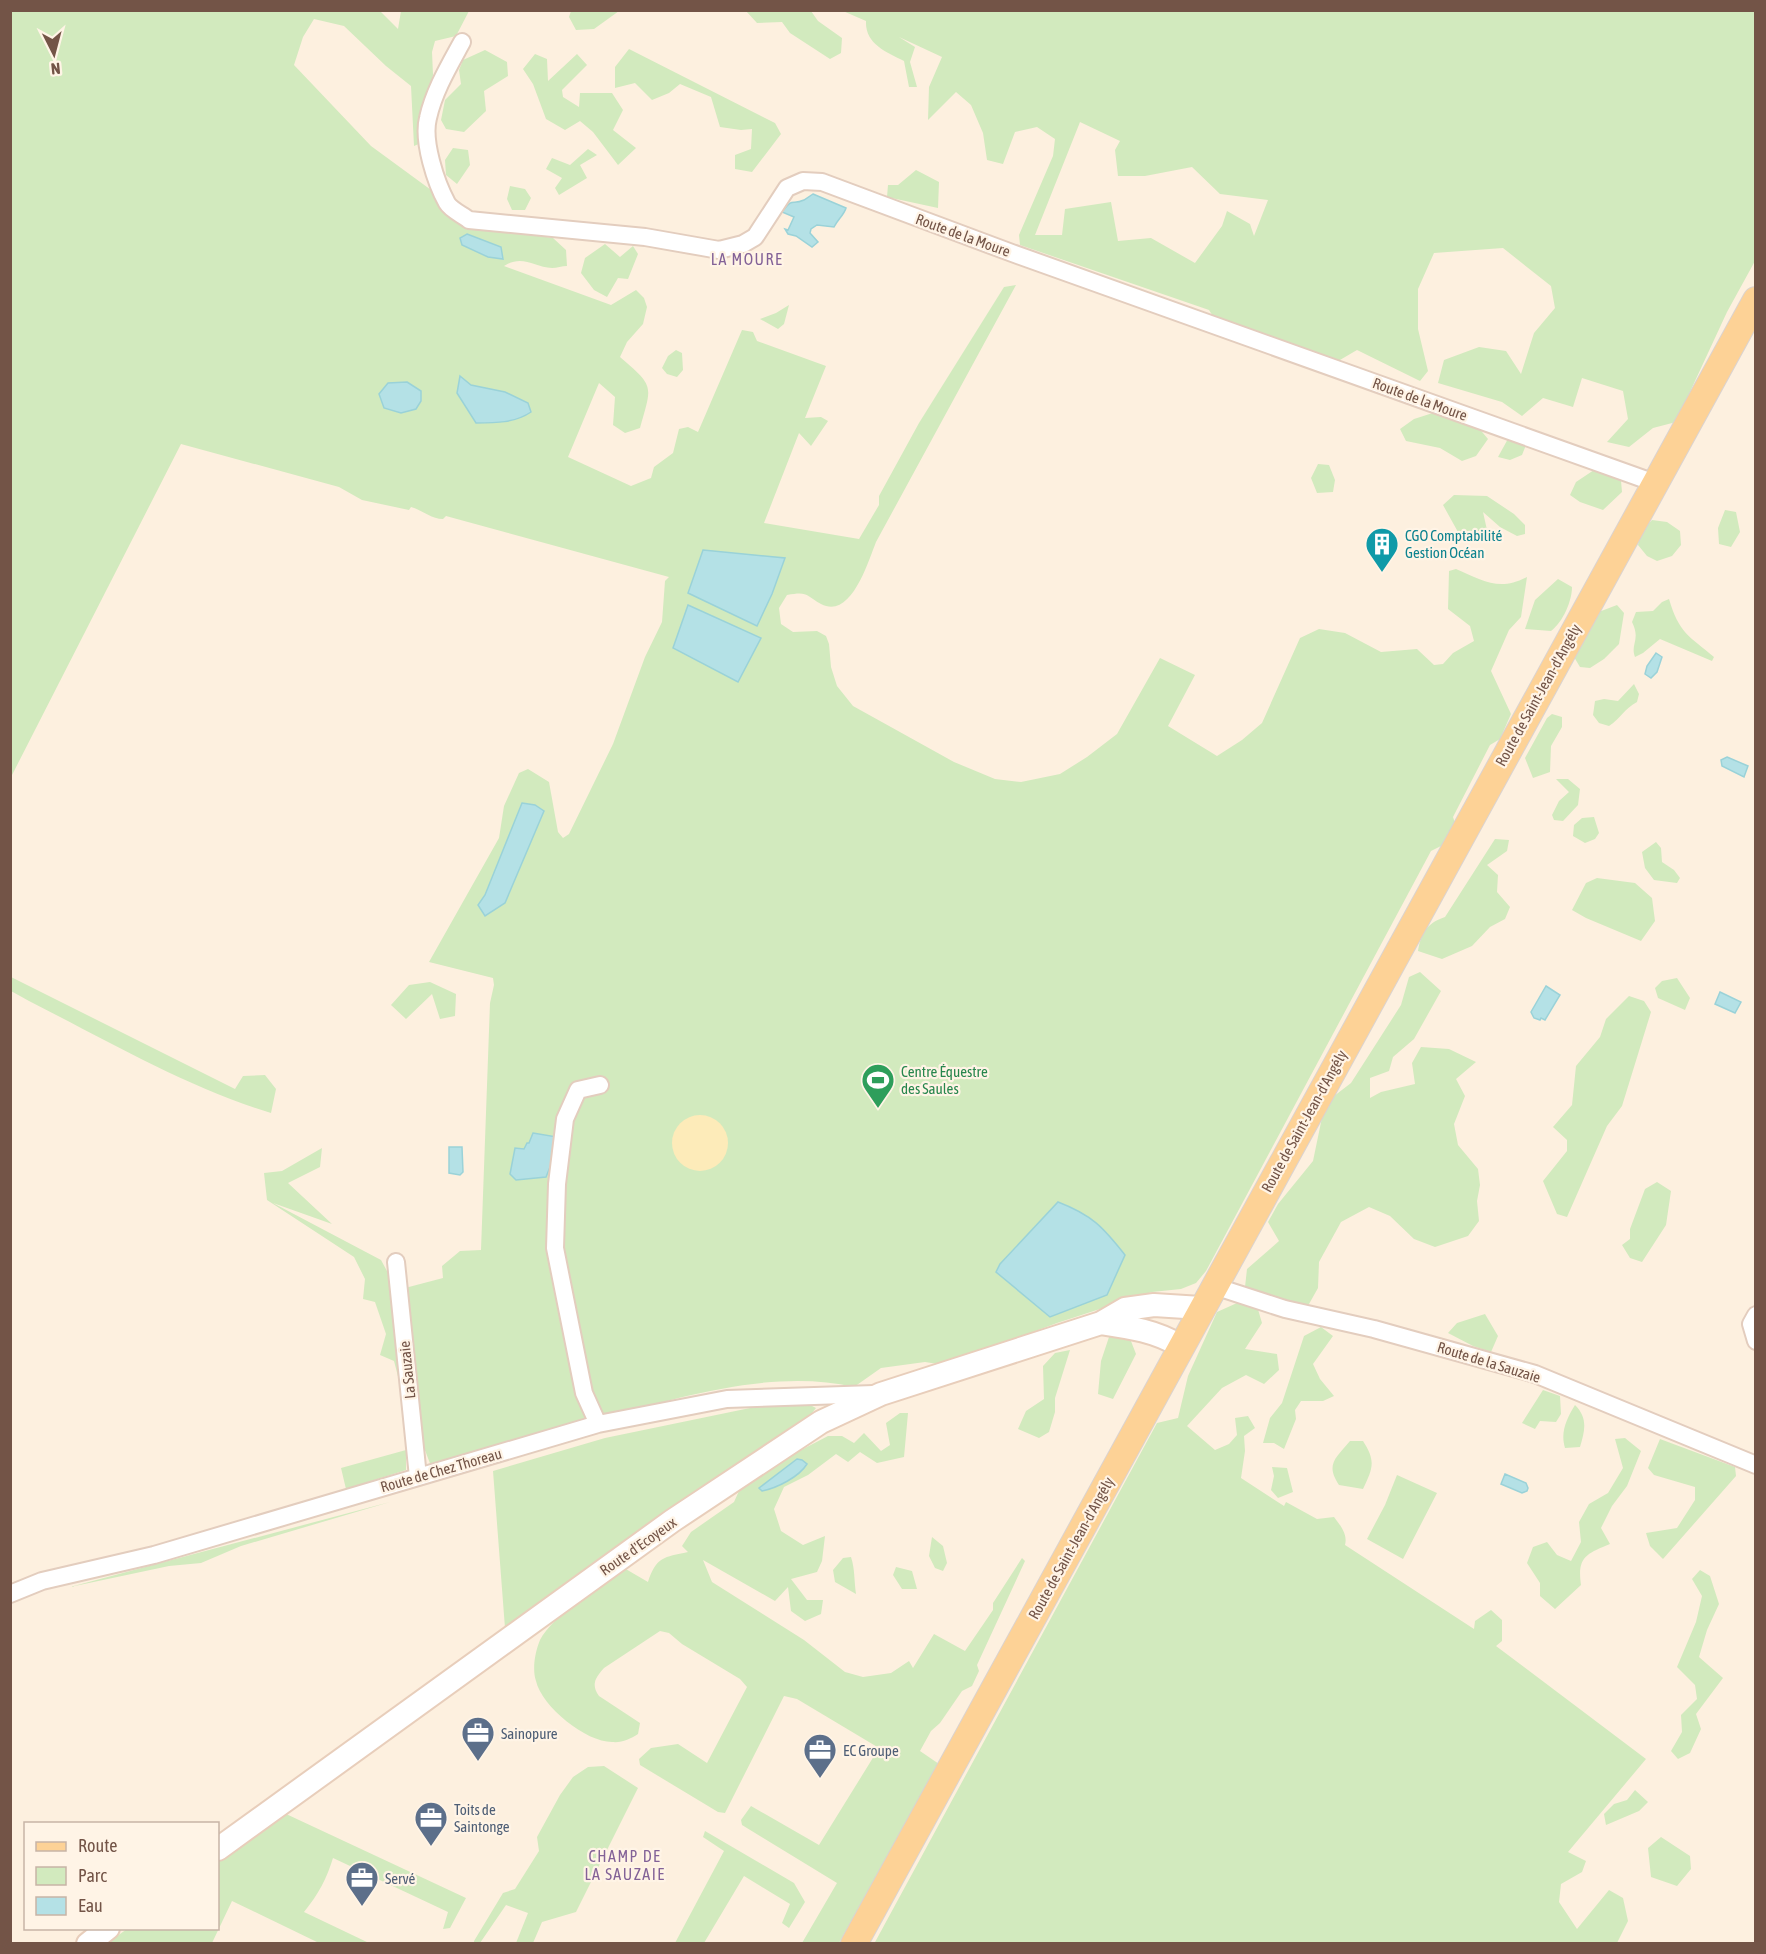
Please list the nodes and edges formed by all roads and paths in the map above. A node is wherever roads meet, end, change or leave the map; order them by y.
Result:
1 (462, 42) dead end
2 (1755, 300) edge
3 (1655, 483) junction
4 (600, 1085) dead end
5 (396, 1262) dead end
6 (1214, 1286) junction
7 (1201, 1308) junction
8 (1755, 1315) edge
9 (1101, 1323) junction
10 (1755, 1341) edge
11 (1180, 1346) junction
12 (881, 1394) junction
13 (598, 1424) junction
14 (1755, 1465) edge
15 (418, 1477) junction
16 (10, 1594) edge
17 (219, 1848) edge
18 (107, 1930) edge
19 (88, 1944) edge
20 (854, 1944) edge

1 - 3 street, Route de la Moure
2 - 3 main road, Route de Saint-Jean-d'Angély
3 - 6 main road, Route de Saint-Jean-d'Angély
4 - 13 street
5 - 15 street, La Sauzaie
6 - 7 main road, Route de Saint-Jean-d'Angély
6 - 14 street, Route de la Sauzaie
7 - 9 main road, Route d'Ecoyeux
7 - 11 main road, Route de Saint-Jean-d'Angély
8 - 10 street
9 - 11 main road, Route d'Ecoyeux
9 - 12 main road, Route d'Ecoyeux
11 - 20 main road, Route de Saint-Jean-d'Angély
12 - 13 street, Route de Chez Thoreau
12 - 17 main road, Route d'Ecoyeux
13 - 15 street, Route de Chez Thoreau
15 - 16 street, Route de Chez Thoreau
18 - 19 main road

